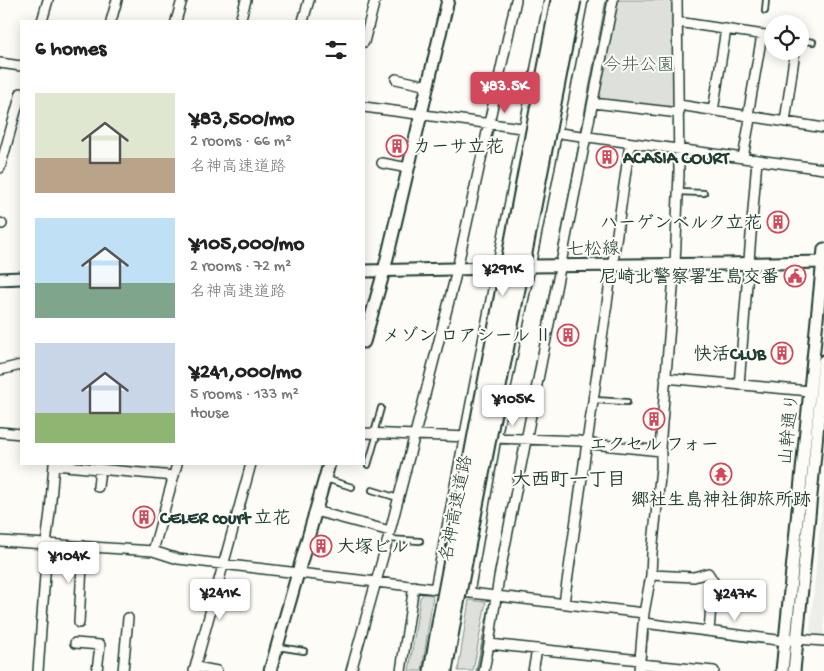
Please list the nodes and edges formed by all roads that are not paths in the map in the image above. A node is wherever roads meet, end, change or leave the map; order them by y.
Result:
1 (48, 0) edge
2 (117, 0) edge
3 (182, 0) edge
4 (246, 0) edge
5 (309, 0) edge
6 (375, 0) edge
7 (448, 0) edge
8 (516, 0) edge
9 (549, 0) edge
10 (559, 0) edge
11 (573, 0) edge
12 (583, 0) edge
13 (612, 0) edge
14 (677, 0) edge
15 (766, 0) edge
16 (764, 11) dead end
17 (42, 20) edge
18 (111, 20) edge
19 (176, 20) edge
20 (240, 20) edge
21 (303, 20) edge
22 (677, 22) junction
23 (726, 29) junction
24 (762, 35) joint
25 (365, 38) edge
26 (809, 41) edge
27 (813, 42) dead end
28 (794, 60) edge
29 (0, 63) edge
30 (20, 66) edge
31 (396, 79) dead end
32 (428, 86) junction
33 (20, 101) edge
34 (593, 103) junction
35 (365, 108) edge
36 (679, 109) junction
37 (713, 111) junction
38 (420, 115) junction
39 (749, 117) junction
40 (785, 122) junction
41 (17, 124) edge
42 (489, 124) junction
43 (524, 128) junction
44 (824, 128) edge
45 (556, 133) junction
46 (585, 137) junction
47 (630, 143) junction
48 (679, 150) junction
49 (743, 158) junction
50 (757, 160) junction
51 (382, 163) dead end
52 (0, 168) edge
53 (408, 168) junction
54 (824, 169) edge
55 (678, 192) junction
56 (704, 193) dead end
57 (824, 249) edge
58 (823, 262) edge
59 (612, 264) junction
60 (675, 264) junction
61 (749, 264) junction
62 (531, 266) junction
63 (560, 266) junction
64 (497, 268) junction
65 (457, 269) junction
66 (365, 270) edge
67 (384, 271) junction
68 (20, 278) edge
69 (0, 279) edge
70 (365, 338) edge
71 (824, 361) edge
72 (20, 365) edge
73 (0, 370) edge
74 (665, 378) junction
75 (740, 385) junction
76 (810, 391) junction
77 (593, 400) junction
78 (628, 402) dead end
79 (381, 408) dead end
80 (0, 432) edge
81 (365, 433) edge
82 (20, 434) edge
83 (376, 434) junction
84 (414, 435) junction
85 (464, 437) junction
86 (496, 438) junction
87 (526, 439) junction
88 (586, 442) junction
89 (660, 451) junction
90 (54, 465) edge
91 (72, 465) edge
92 (177, 465) edge
93 (251, 465) edge
94 (329, 465) edge
95 (368, 465) dead end
96 (90, 466) edge
97 (100, 469) junction
98 (174, 476) junction
99 (324, 479) junction
100 (98, 487) dead end
101 (352, 487) dead end
102 (372, 490) dead end
103 (398, 498) junction
104 (315, 512) junction
105 (389, 535) junction
106 (0, 541) edge
107 (420, 541) dead end
108 (46, 544) junction
109 (83, 546) junction
110 (153, 552) junction
111 (224, 564) junction
112 (298, 573) junction
113 (651, 575) junction
114 (376, 582) junction
115 (414, 586) junction
116 (435, 589) junction
117 (469, 592) junction
118 (497, 596) junction
119 (564, 604) junction
120 (644, 613) junction
121 (128, 618) dead end
122 (447, 619) junction
123 (79, 623) dead end
124 (644, 623) junction
125 (709, 631) junction
126 (791, 640) junction
127 (824, 641) edge
128 (75, 643) dead end
129 (489, 644) junction
130 (277, 646) junction
131 (537, 650) junction
132 (304, 651) dead end
133 (640, 665) edge
134 (195, 669) edge
135 (689, 670) edge
136 (38, 671) edge
137 (97, 671) edge
138 (123, 671) edge
139 (217, 671) edge
140 (270, 671) edge
141 (351, 671) edge
142 (400, 671) edge
143 (432, 671) edge
144 (444, 671) edge
145 (484, 671) edge
146 (533, 671) edge
147 (714, 671) edge
148 (782, 671) edge
149 (794, 671) edge

1 - 17 street
2 - 18 street
3 - 19 street
4 - 20 street
5 - 21 street
6 - 25 street
7 - 32 street
8 - 42 street
9 - 43 street
10 - 122 highway, 名神高速道路, bridge
11 - 122 highway, 名神高速道路, bridge
12 - 45 street
13 - 34 street
14 - 22 street
15 - 16 lane
22 - 23 street
22 - 36 street
23 - 24 street
23 - 37 street
24 - 39 street
26 - 27 lane
28 - 40 street
29 - 30 street
31 - 32 street
32 - 38 street
33 - 41 street
34 - 36 street
34 - 46 street
35 - 38 street
36 - 37 street
36 - 48 street
37 - 39 street
38 - 42 street
38 - 53 street
39 - 40 street
39 - 49 street
40 - 44 street
41 - 52 street
42 - 43 street
42 - 65 street
43 - 45 street
43 - 64 street
45 - 46 street
45 - 62 street
46 - 47 street
46 - 63 street
47 - 48 street
47 - 59 street
48 - 49 street
48 - 55 street
49 - 50 street
50 - 54 street
50 - 61 street
51 - 53 street
53 - 67 street
55 - 56 lane
55 - 60 street
57 - 58 street, 山幹通り
58 - 61 street, 七松線
58 - 76 street, 山幹通り
59 - 60 street, 七松線
59 - 63 street, 七松線
59 - 77 street
60 - 61 street, 七松線
60 - 74 street
61 - 75 street
62 - 63 street, 七松線
62 - 64 street, 七松線
62 - 86 street
63 - 87 street
64 - 65 street, 七松線
64 - 85 street
65 - 67 street, 七松線
65 - 84 street
66 - 67 street, 七松線
67 - 70 street
68 - 69 street
71 - 126 street, 山幹通り
72 - 73 street
74 - 75 street
74 - 89 street
75 - 76 street
76 - 126 street, 山幹通り
77 - 78 lane
77 - 88 street
79 - 83 lane
80 - 82 street
81 - 83 street
83 - 84 street
83 - 95 lane
84 - 85 street
84 - 103 street
85 - 86 street
85 - 116 street
86 - 87 street
86 - 117 street
87 - 88 street
87 - 118 street
88 - 89 street
88 - 119 street
89 - 113 street
90 - 108 street
91 - 96 street
92 - 98 street
93 - 111 street
94 - 99 street
96 - 97 street
97 - 98 street
97 - 100 street
98 - 110 street
99 - 101 lane
99 - 104 street
102 - 103 lane
103 - 105 street
104 - 105 street
104 - 112 street
105 - 107 lane
105 - 114 street
106 - 108 street
108 - 109 street
108 - 136 street
109 - 110 street
109 - 123 street
110 - 111 street
111 - 112 street
111 - 134 street
112 - 114 street
112 - 130 street
113 - 120 street
113 - 125 street
114 - 115 street
114 - 141 street
115 - 116 street
115 - 142 street
116 - 117 street
117 - 118 street
118 - 119 street
118 - 129 street
119 - 120 street
120 - 124 street
121 - 138 street
122 - 143 highway, 名神高速道路
122 - 144 highway, 名神高速道路
124 - 125 street
124 - 133 street
125 - 126 street
126 - 127 street
126 - 148 street, 山幹通り
126 - 149 street, 山幹通り
128 - 137 street
129 - 131 street
129 - 145 street
130 - 132 lane
130 - 140 street
131 - 133 street
131 - 146 street
133 - 135 street
134 - 139 street
135 - 147 street

